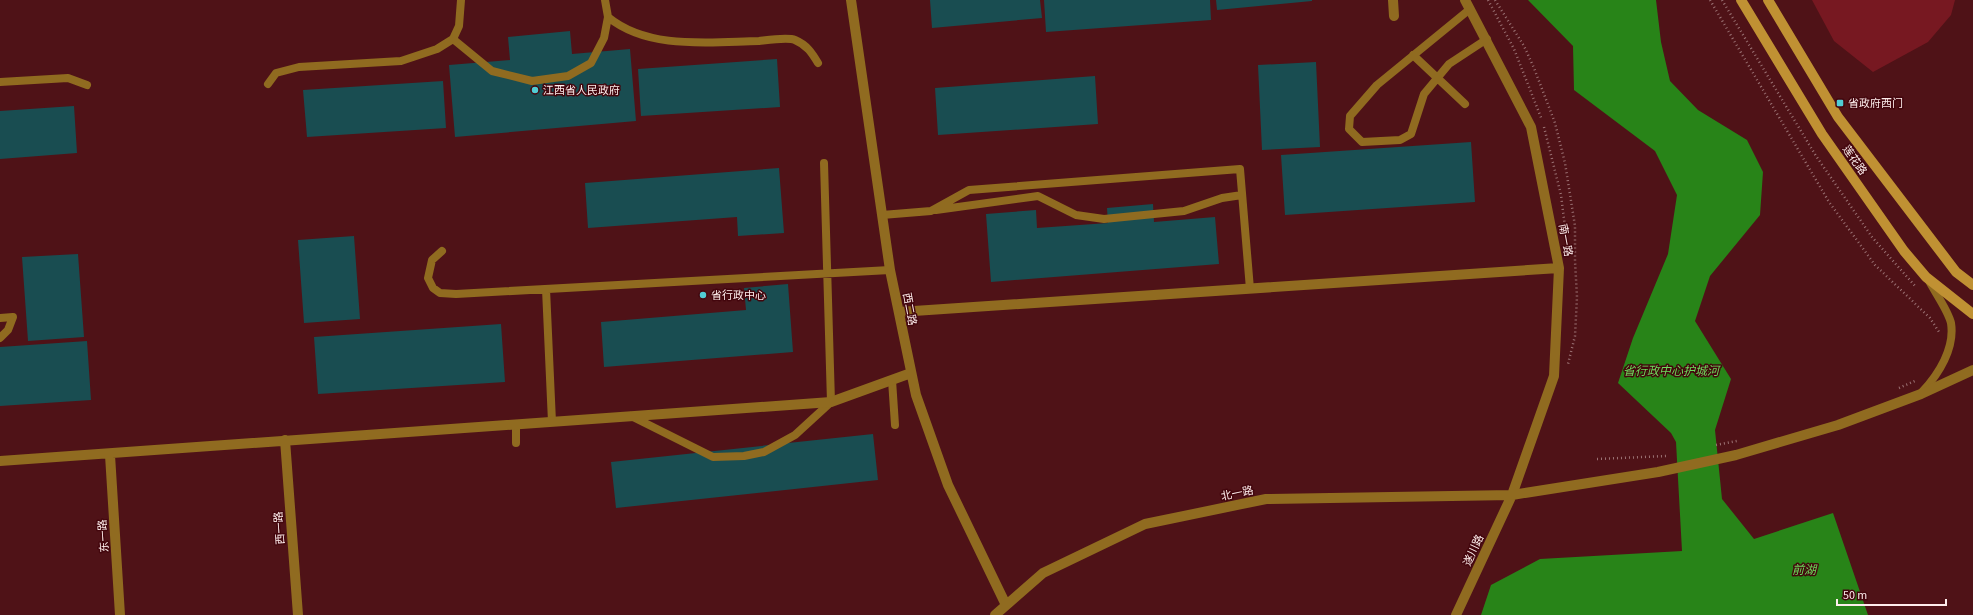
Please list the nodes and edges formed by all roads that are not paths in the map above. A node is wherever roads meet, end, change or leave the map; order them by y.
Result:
1 (461, 0) edge
2 (605, 0) edge
3 (851, 0) edge
4 (1393, 0) edge
5 (1741, 0) edge
6 (1768, 0) edge
7 (1468, 4) edge
8 (1394, 16) dead end
9 (608, 17) junction
10 (453, 39) junction
11 (1487, 39) junction
12 (1413, 56) junction
13 (818, 63) dead end
14 (1437, 78) junction
15 (0, 82) edge
16 (268, 84) dead end
17 (87, 85) dead end
18 (1465, 104) dead end
19 (824, 163) dead end
20 (1242, 195) junction
21 (931, 210) junction
22 (882, 215) junction
23 (442, 251) dead end
24 (1559, 268) junction
25 (890, 270) junction
26 (827, 274) junction
27 (1926, 277) junction
28 (1973, 285) edge
29 (546, 289) junction
30 (1250, 289) junction
31 (899, 312) junction
32 (1973, 314) edge
33 (0, 318) edge
34 (0, 338) edge
35 (1973, 370) edge
36 (911, 374) junction
37 (892, 380) junction
38 (1920, 394) junction
39 (831, 402) junction
40 (632, 416) junction
41 (552, 422) junction
42 (516, 424) junction
43 (895, 425) dead end
44 (285, 440) junction
45 (516, 443) dead end
46 (110, 455) junction
47 (0, 461) edge
48 (1512, 495) junction
49 (1006, 605) junction
50 (120, 615) edge
51 (298, 615) edge
52 (996, 615) edge
53 (1456, 615) edge

1 - 10 lane
2 - 9 lane
3 - 22 street, 西二路
4 - 8 street
5 - 27 main road, 莲花路
6 - 28 main road, 莲花路
7 - 11 street, 南一路
7 - 12 lane
9 - 10 lane
9 - 13 lane
10 - 16 lane
11 - 14 lane
11 - 24 street, 南一路
12 - 14 lane
12 - 14 lane
14 - 18 lane
15 - 17 lane
19 - 26 lane
20 - 21 lane
20 - 21 lane
20 - 30 lane
21 - 22 lane
22 - 25 street, 西二路
23 - 29 lane
24 - 30 street
24 - 48 street, 南一路
25 - 26 lane
25 - 31 street, 西二路
26 - 29 lane
26 - 39 lane
27 - 32 main road, 莲花路
27 - 38 lane
29 - 41 lane
30 - 31 street
31 - 36 street, 西二路
33 - 34 lane
35 - 38 street, 北一路
36 - 37 street
36 - 49 street, 西二路
37 - 39 street
37 - 43 lane
38 - 48 street, 北一路
39 - 40 street
39 - 40 lane
40 - 41 street
41 - 42 street
42 - 44 street
42 - 45 lane
44 - 46 street
44 - 51 street, 西一路
46 - 47 street
46 - 50 street, 东一路
48 - 49 street, 北一路
48 - 53 street, 遂川路
49 - 52 street, 北一路

